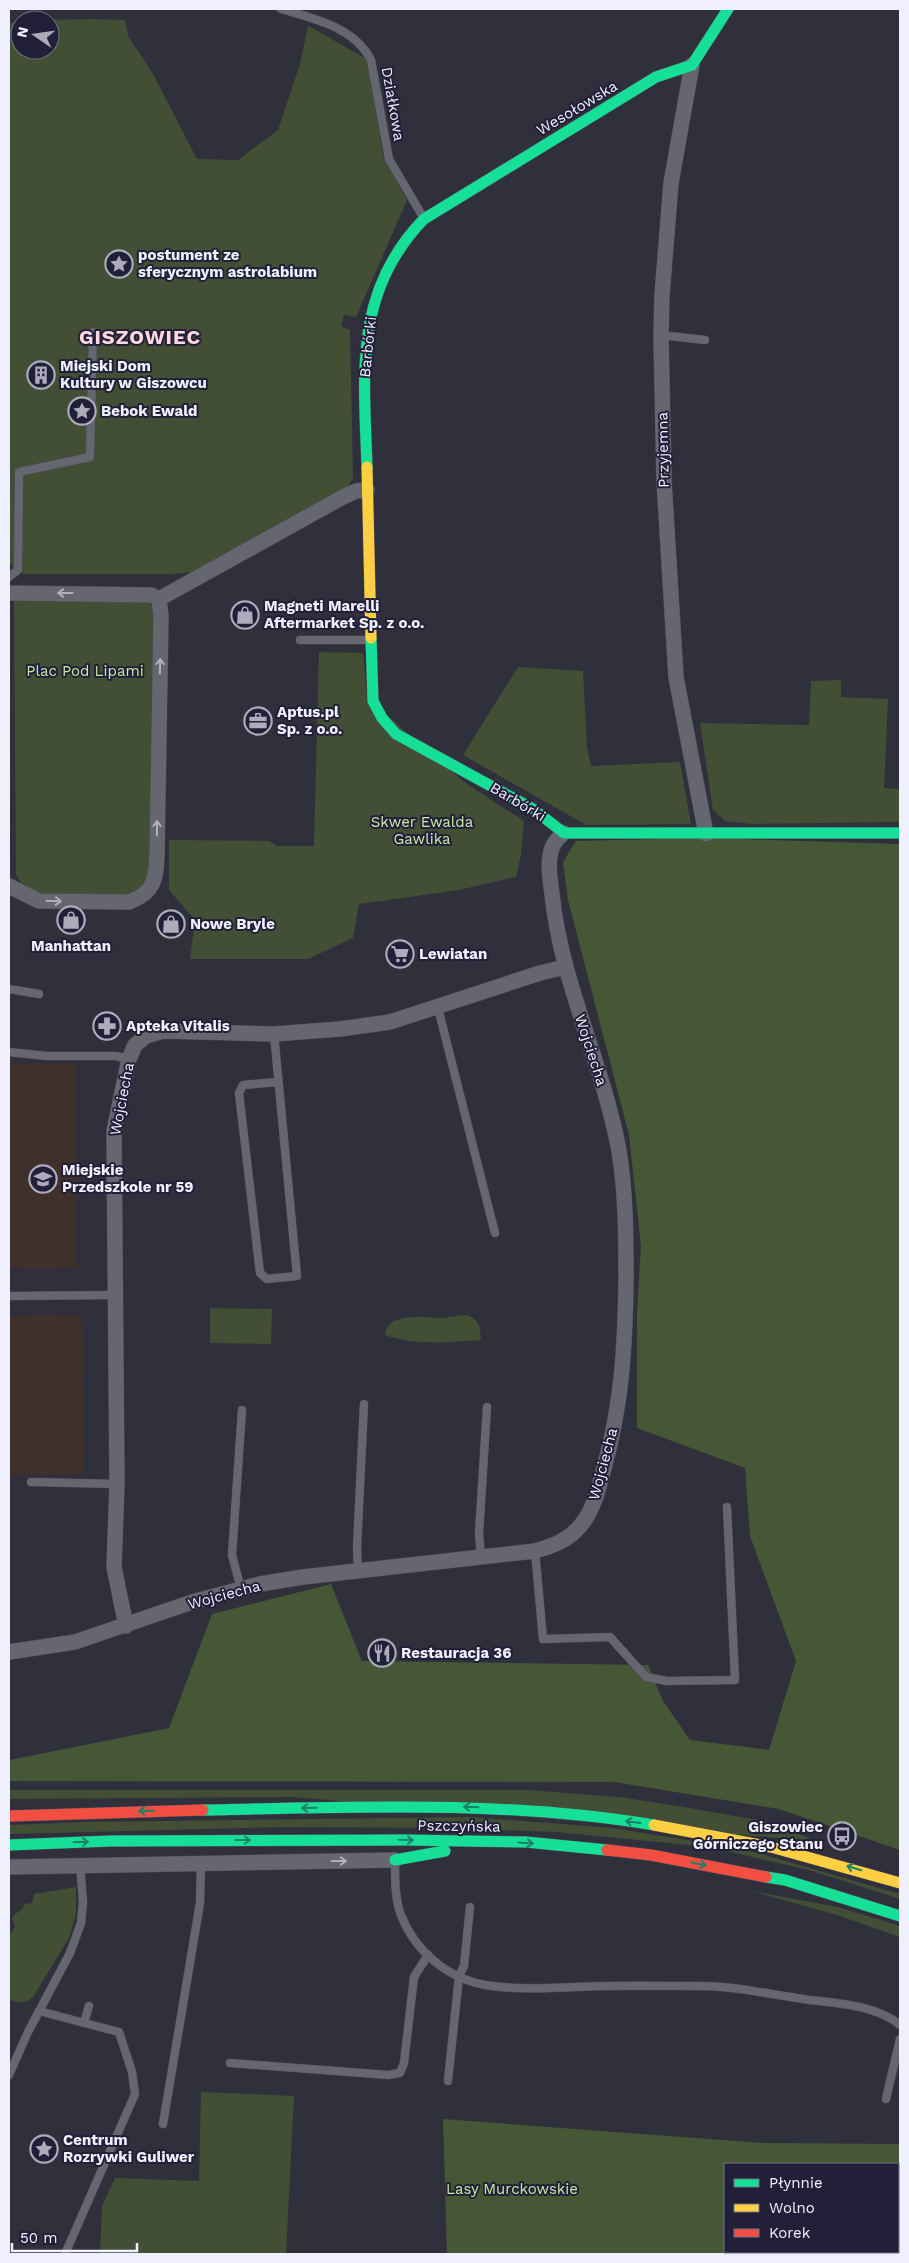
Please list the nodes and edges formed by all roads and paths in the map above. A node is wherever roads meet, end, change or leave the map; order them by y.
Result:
1 (281, 9) edge
2 (728, 9) edge
3 (692, 65) junction
4 (424, 219) junction
5 (93, 332) dead end
6 (661, 335) junction
7 (705, 340) dead end
8 (367, 490) junction
9 (9, 577) edge
10 (9, 593) edge
11 (159, 599) junction
12 (300, 640) dead end
13 (371, 640) junction
14 (564, 833) junction
15 (900, 833) edge
16 (706, 834) junction
17 (9, 886) edge
18 (565, 967) junction
19 (9, 989) edge
20 (39, 994) dead end
21 (438, 1008) junction
22 (274, 1034) junction
23 (9, 1052) edge
24 (129, 1059) junction
25 (278, 1082) junction
26 (495, 1232) dead end
27 (116, 1295) junction
28 (9, 1296) edge
29 (364, 1404) dead end
30 (487, 1407) dead end
31 (242, 1410) dead end
32 (31, 1482) dead end
33 (118, 1484) junction
34 (727, 1508) dead end
35 (535, 1551) junction
36 (481, 1557) junction
37 (358, 1571) junction
38 (241, 1589) junction
39 (126, 1626) junction
40 (9, 1652) edge
41 (9, 1816) edge
42 (478, 1840) junction
43 (9, 1845) edge
44 (395, 1860) junction
45 (201, 1863) junction
46 (80, 1864) junction
47 (9, 1867) edge
48 (900, 1883) edge
49 (470, 1907) dead end
50 (900, 1916) edge
51 (428, 1956) junction
52 (459, 1976) junction
53 (89, 2006) dead end
54 (39, 2011) junction
55 (84, 2023) junction
56 (900, 2025) edge
57 (900, 2039) edge
58 (230, 2063) dead end
59 (9, 2075) edge
60 (448, 2081) dead end
61 (886, 2100) dead end
62 (163, 2124) dead end
63 (65, 2254) edge

1 - 4 lane, Działkowa
2 - 3 main road
3 - 4 main road, Wesołowska
3 - 6 street, Przyjemna
4 - 8 main road, Barbórki
5 - 9 lane
6 - 7 lane
6 - 16 street, Przyjemna
8 - 11 street
8 - 13 main road, Barbórki
11 -> 10 street
17 -> 11 street
12 - 13 lane
13 - 14 main road, Barbórki
14 - 16 main road
14 - 18 street, Wojciecha
15 - 16 main road
18 - 21 street, Wojciecha
18 - 35 street, Wojciecha
19 - 20 lane
21 - 22 street, Wojciecha
21 - 26 lane
22 - 24 street, Wojciecha
22 - 25 lane
23 - 24 lane
24 - 27 street, Wojciecha
25 - 25 lane
27 - 28 lane
27 - 33 street, Wojciecha
29 - 37 lane
30 - 36 lane
31 - 38 lane
32 - 33 lane
33 - 39 street, Wojciecha
34 - 35 lane
35 - 36 street, Wojciecha
36 - 37 street, Wojciecha
37 - 38 street, Wojciecha
38 - 39 street, Wojciecha
39 - 40 street, Wojciecha
48 -> 41 main road, Pszczyńska
43 -> 42 main road, Pszczyńska
42 - 44 main road
42 -> 50 main road, Pszczyńska
45 -> 44 street
44 - 51 lane
45 - 46 street
45 - 62 lane
46 - 47 street
46 - 54 lane
49 - 52 lane
51 - 52 lane
51 - 58 lane
52 - 56 lane
52 - 60 lane
53 - 55 lane
54 - 55 lane
54 - 59 lane
55 - 63 lane
57 - 61 lane

